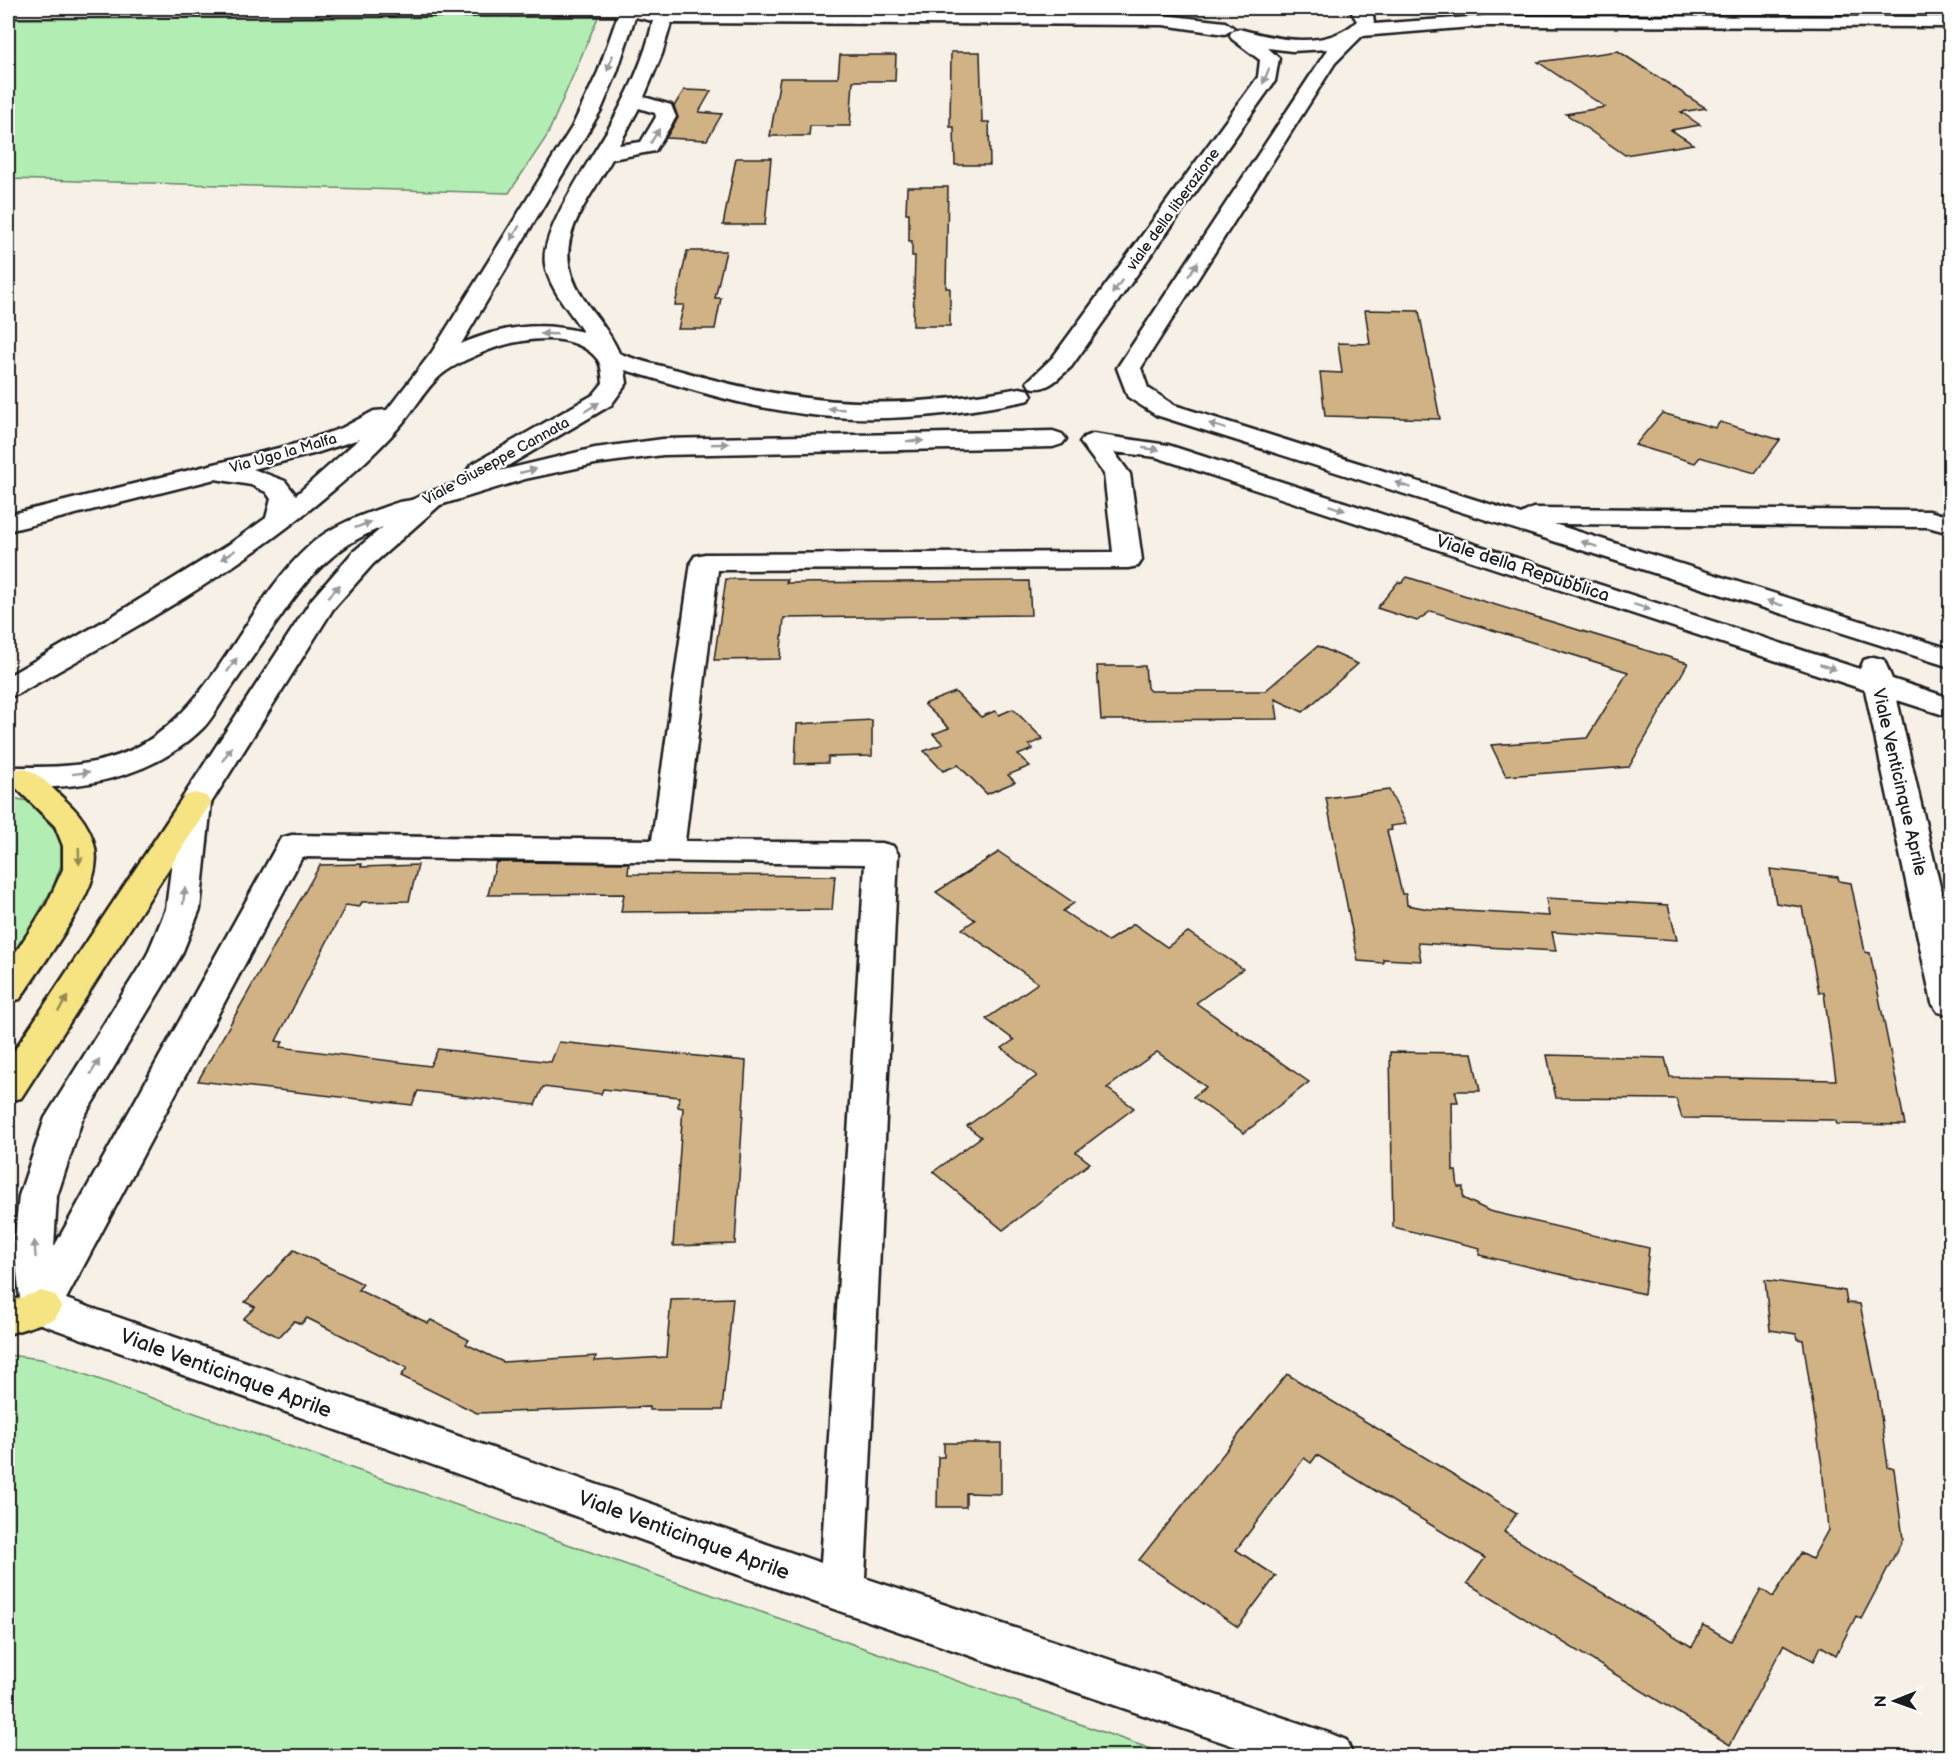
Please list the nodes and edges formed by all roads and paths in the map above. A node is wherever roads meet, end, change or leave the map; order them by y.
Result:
1 (629, 9) edge
2 (1216, 9) dead end
3 (1386, 9) edge
4 (8, 12) edge
5 (665, 13) edge
6 (1016, 13) edge
7 (1766, 15) edge
8 (1950, 22) edge
9 (1358, 24) edge
10 (1232, 32) junction
11 (632, 100) junction
12 (569, 147) junction
13 (605, 151) junction
14 (612, 359) junction
15 (431, 371) junction
16 (1080, 375) dead end
17 (1112, 380) dead end
18 (1029, 389) junction
19 (1137, 392) junction
20 (406, 402) junction
21 (1053, 439) junction
22 (1093, 442) junction
23 (189, 478) junction
24 (431, 499) junction
25 (1499, 515) junction
26 (277, 522) junction
27 (8, 523) edge
28 (1950, 525) edge
29 (1866, 632) junction
30 (1950, 658) edge
31 (52, 662) junction
32 (1878, 684) junction
33 (8, 688) edge
34 (8, 699) edge
35 (1950, 708) edge
36 (12, 773) edge
37 (195, 803) junction
38 (667, 851) junction
39 (8, 990) edge
40 (1950, 1003) edge
41 (8, 1088) edge
42 (24, 1312) edge
43 (842, 1591) junction
44 (1329, 1756) edge

1 - 4 street
1 - 5 street
1 -> 12 street
2 - 10 street
3 - 9 street
5 - 6 street
5 - 11 street
6 - 10 street
7 - 8 street
7 - 9 street
9 - 10 street
19 -> 9 street
10 -> 18 street, viale della liberazione
11 - 13 street
13 -> 11 street
12 - 13 street
12 -> 15 street
13 - 14 street
14 -> 15 street
18 -> 14 street
24 -> 14 street, Viale Giuseppe Cannata
15 - 20 street
16 - 18 street
17 - 19 street
18 - 21 street
19 - 22 street
25 -> 19 street
20 - 23 street, Via Ugo la Malfa
20 - 26 street
21 - 22 street
24 -> 21 street
22 -> 32 street, Viale della Repubblica
22 - 38 street
23 - 26 street, Via Ugo la Malfa
23 - 27 street, Via Ugo la Malfa
36 -> 24 street, Viale Giuseppe Cannata
37 -> 24 street
25 - 28 street
29 -> 25 street
26 -> 31 street
29 - 30 street
29 - 32 street, Viale Venticinque Aprile
31 - 33 street
31 - 34 street
32 - 35 street, Viale della Repubblica
32 - 40 street, Viale Venticinque Aprile
36 -> 39 highway
41 -> 37 highway
42 -> 37 street
38 - 42 street
38 - 43 street
42 - 43 street, Viale Venticinque Aprile
43 - 44 street, Viale Venticinque Aprile

